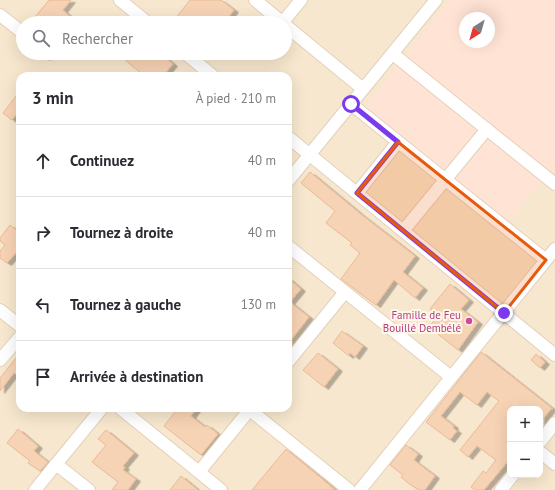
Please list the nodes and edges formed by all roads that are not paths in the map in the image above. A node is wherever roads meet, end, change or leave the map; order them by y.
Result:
1 (255, 0) edge
2 (301, 0) edge
3 (436, 0) edge
4 (124, 1) edge
5 (0, 16) edge
6 (140, 16) edge
7 (274, 16) edge
8 (288, 16) edge
9 (16, 28) edge
10 (292, 31) edge
11 (392, 54) junction
12 (193, 60) edge
13 (208, 72) edge
14 (363, 89) junction
15 (351, 104) junction
16 (487, 129) junction
17 (292, 140) edge
18 (398, 142) junction
19 (310, 155) junction
20 (292, 176) edge
21 (445, 180) junction
22 (555, 184) edge
23 (357, 193) junction
24 (403, 231) junction
25 (292, 249) edge
26 (555, 249) edge
27 (546, 260) junction
28 (345, 292) junction
29 (0, 310) edge
30 (504, 313) junction
31 (16, 323) edge
32 (16, 342) edge
33 (555, 355) edge
34 (292, 357) edge
35 (0, 360) edge
36 (451, 377) junction
37 (99, 412) edge
38 (125, 412) edge
39 (248, 412) edge
40 (254, 412) edge
41 (555, 423) edge
42 (543, 438) edge
43 (543, 454) edge
44 (56, 464) junction
45 (555, 464) edge
46 (199, 472) junction
47 (510, 478) edge
48 (35, 490) edge
49 (88, 490) edge
50 (221, 490) edge
51 (349, 490) edge
52 (360, 490) edge
53 (500, 490) edge

1 - 7 street
2 - 8 street
3 - 11 street
4 - 6 street
5 - 9 street
10 - 14 street
11 - 14 street
11 - 16 street
12 - 13 street
14 - 15 street
15 - 18 street
15 - 19 street
16 - 21 street
16 - 22 street
17 - 19 street
18 - 21 street
18 - 23 street
19 - 20 street
19 - 23 street
21 - 24 street
21 - 27 street
23 - 24 street
24 - 30 street
25 - 28 street
26 - 27 street
27 - 30 street
28 - 34 street
28 - 36 street
29 - 31 street
30 - 33 street
30 - 36 street
32 - 35 street
36 - 52 street
37 - 44 street
38 - 46 street
39 - 46 street
40 - 51 street
41 - 42 street
43 - 45 street
44 - 48 street
44 - 49 street
46 - 50 street
47 - 53 street

